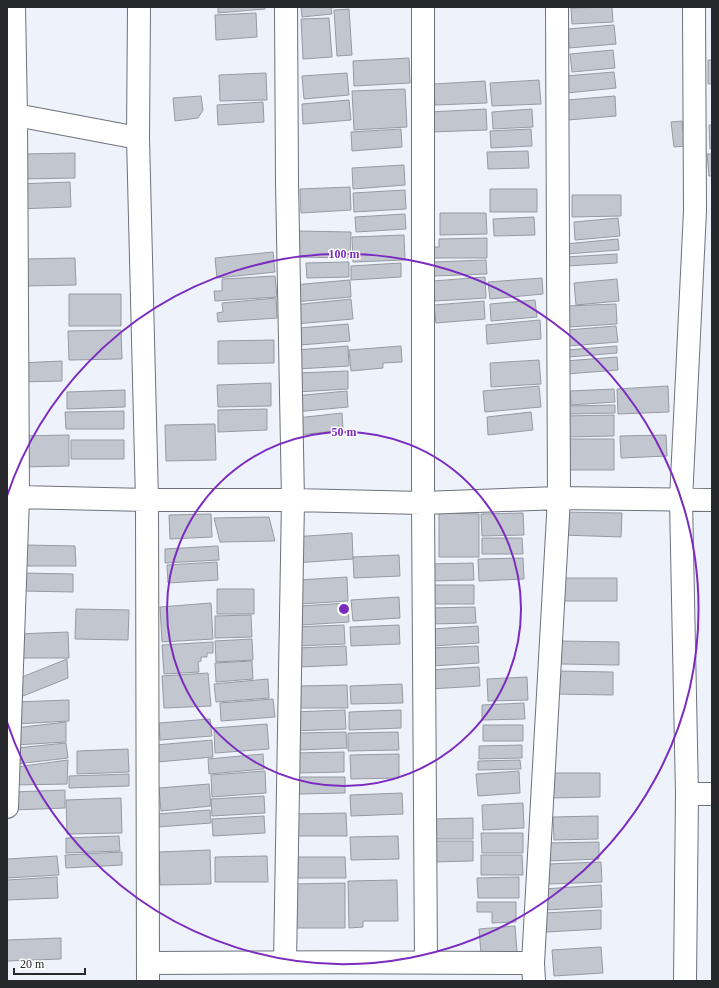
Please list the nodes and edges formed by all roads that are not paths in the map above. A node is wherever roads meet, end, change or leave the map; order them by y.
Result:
1 (14, 7) edge
2 (139, 7) edge
3 (286, 7) edge
4 (423, 7) edge
5 (557, 7) edge
6 (694, 7) edge
7 (12, 115) edge
8 (138, 138) junction
9 (18, 497) junction
10 (559, 498) junction
11 (147, 500) junction
12 (293, 500) junction
13 (681, 500) junction
14 (712, 500) edge
15 (423, 503) junction
16 (687, 794) junction
17 (712, 794) edge
18 (7, 807) edge
19 (285, 962) junction
20 (426, 962) junction
21 (148, 972) edge
22 (402, 972) edge
23 (534, 972) edge
24 (685, 981) edge

1 - 7 street
2 - 8 street
3 - 12 street
4 - 15 street
5 - 10 street
6 - 13 street
7 - 8 street
7 - 9 street
8 - 11 street
9 - 11 street
9 - 18 street
10 - 13 street
10 - 15 street
10 - 23 street
11 - 12 street
11 - 21 street
12 - 15 street
12 - 19 street
13 - 14 street
13 - 16 street
15 - 20 street
16 - 17 street
16 - 24 street
19 - 21 street
19 - 22 street
20 - 22 street
20 - 23 street

